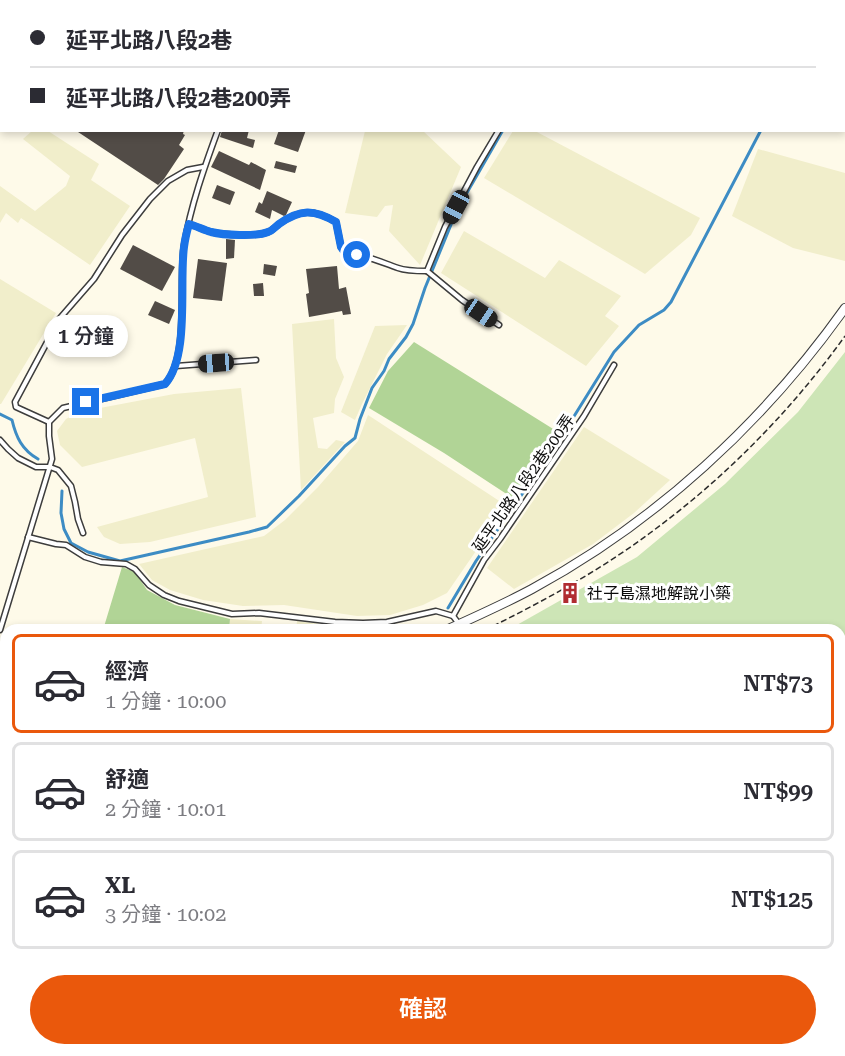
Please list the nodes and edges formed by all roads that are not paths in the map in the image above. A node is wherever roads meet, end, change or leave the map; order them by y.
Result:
1 (217, 132) edge
2 (498, 132) edge
3 (204, 167) junction
4 (189, 224) junction
5 (427, 272) junction
6 (845, 308) edge
7 (499, 325) dead end
8 (256, 360) dead end
9 (614, 365) dead end
10 (177, 366) junction
11 (49, 422) junction
12 (0, 440) edge
13 (50, 467) junction
14 (83, 533) dead end
15 (28, 537) junction
16 (453, 616) junction
17 (2, 624) edge
18 (459, 624) joint

1 - 3 lane
2 - 5 lane
3 - 4 lane
3 - 11 lane
4 - 5 lane
4 - 10 lane
5 - 7 lane
6 - 18 street
8 - 10 lane
9 - 16 lane, 延平北路八段2巷200弄
10 - 11 lane
11 - 13 lane
12 - 13 lane
13 - 14 lane
13 - 15 lane
15 - 16 lane
15 - 17 lane
16 - 18 lane

